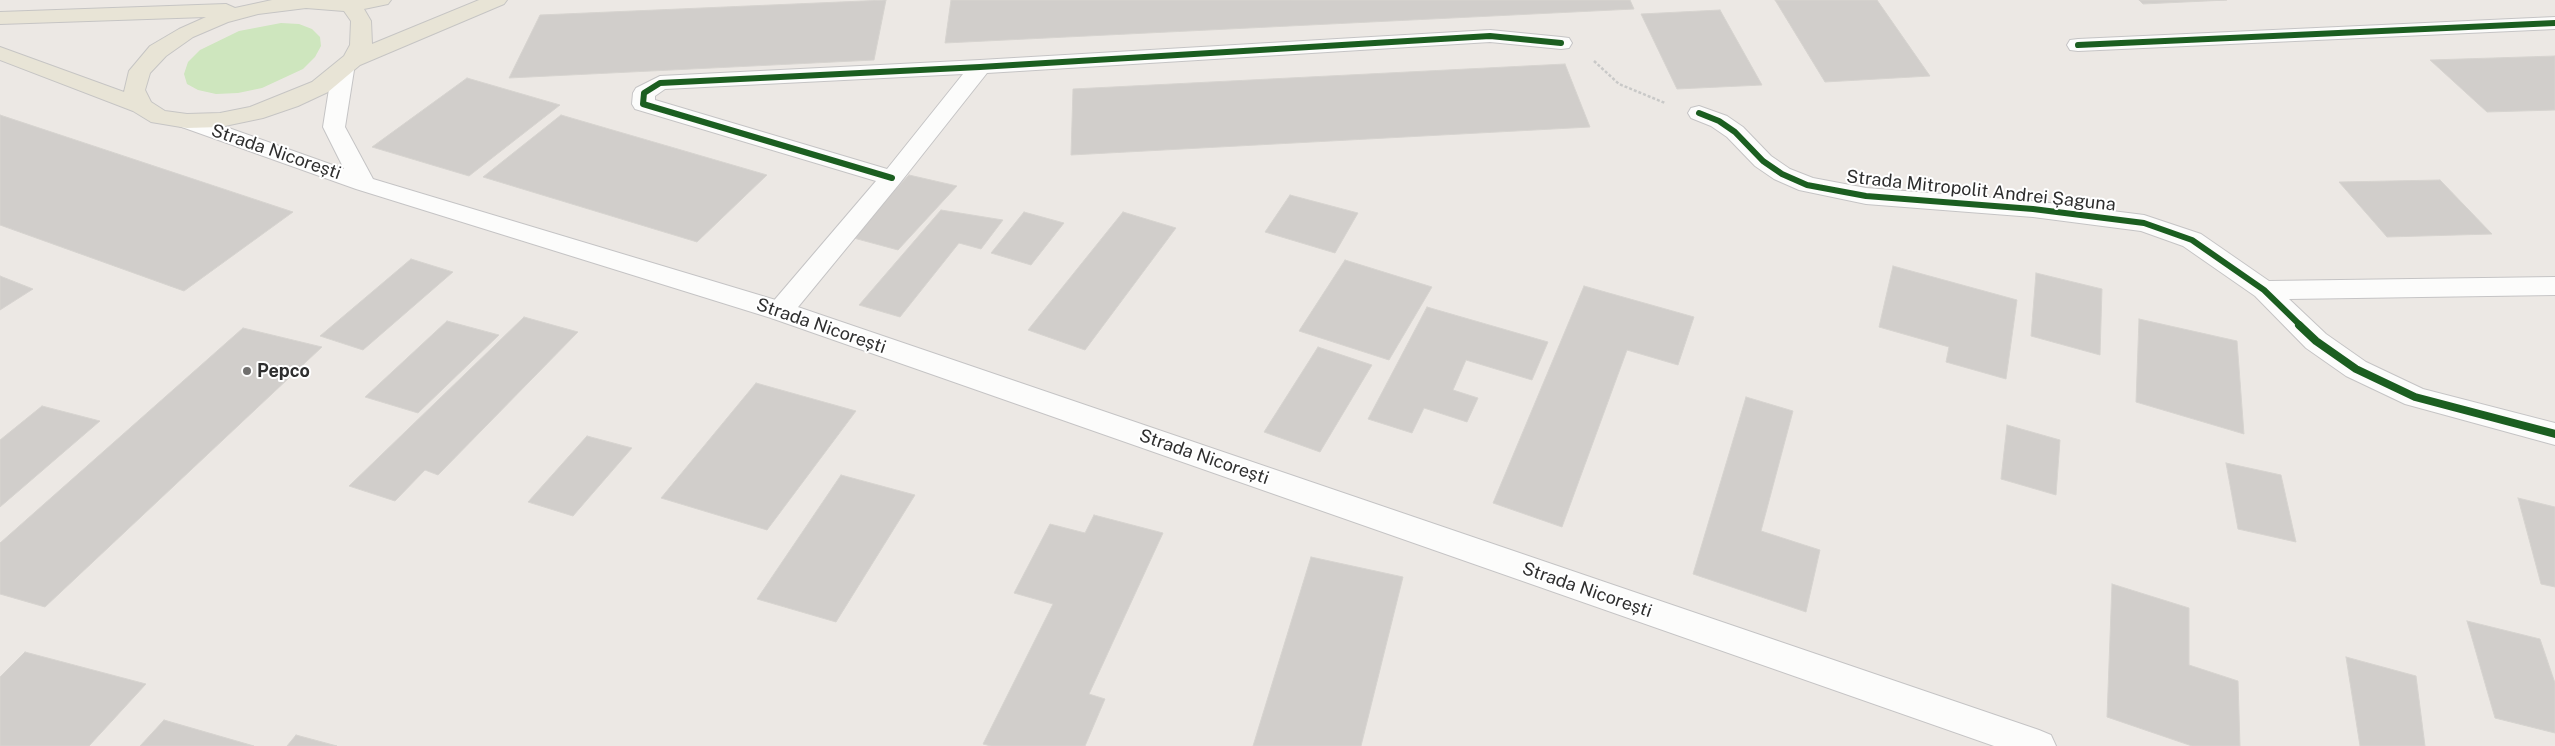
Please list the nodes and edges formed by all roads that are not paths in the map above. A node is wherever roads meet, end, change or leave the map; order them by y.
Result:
1 (381, 0) edge
2 (497, 0) edge
3 (307, 1) edge
4 (353, 3) edge
5 (257, 8) junction
6 (0, 18) edge
7 (2555, 23) edge
8 (1561, 43) road end
9 (2078, 45) dead end
10 (0, 53) edge
11 (347, 65) junction
12 (980, 67) junction
13 (141, 106) junction
14 (1699, 113) road end
15 (187, 121) junction
16 (892, 178) junction
17 (364, 184) junction
18 (2555, 286) edge
19 (2264, 290) junction
20 (780, 311) junction
21 (2555, 434) edge
22 (2039, 746) edge

1 - 4 main road
2 - 11 main road
3 - 4 main road
3 - 5 main road
4 - 11 main road
5 - 6 main road
5 - 13 main road
7 - 9 street
8 - 12 street
10 - 13 main road
11 - 15 main road
11 - 17 street, Strada Nicorești
12 - 16 street
12 - 16 street
13 - 15 main road
14 - 19 street, Strada Mitropolit Andrei Șaguna
15 - 17 street, Strada Nicorești
16 - 20 street
17 - 20 street, Strada Nicorești
18 - 19 street
19 - 21 street, Strada Mitropolit Andrei Șaguna
20 - 22 street, Strada Nicorești

